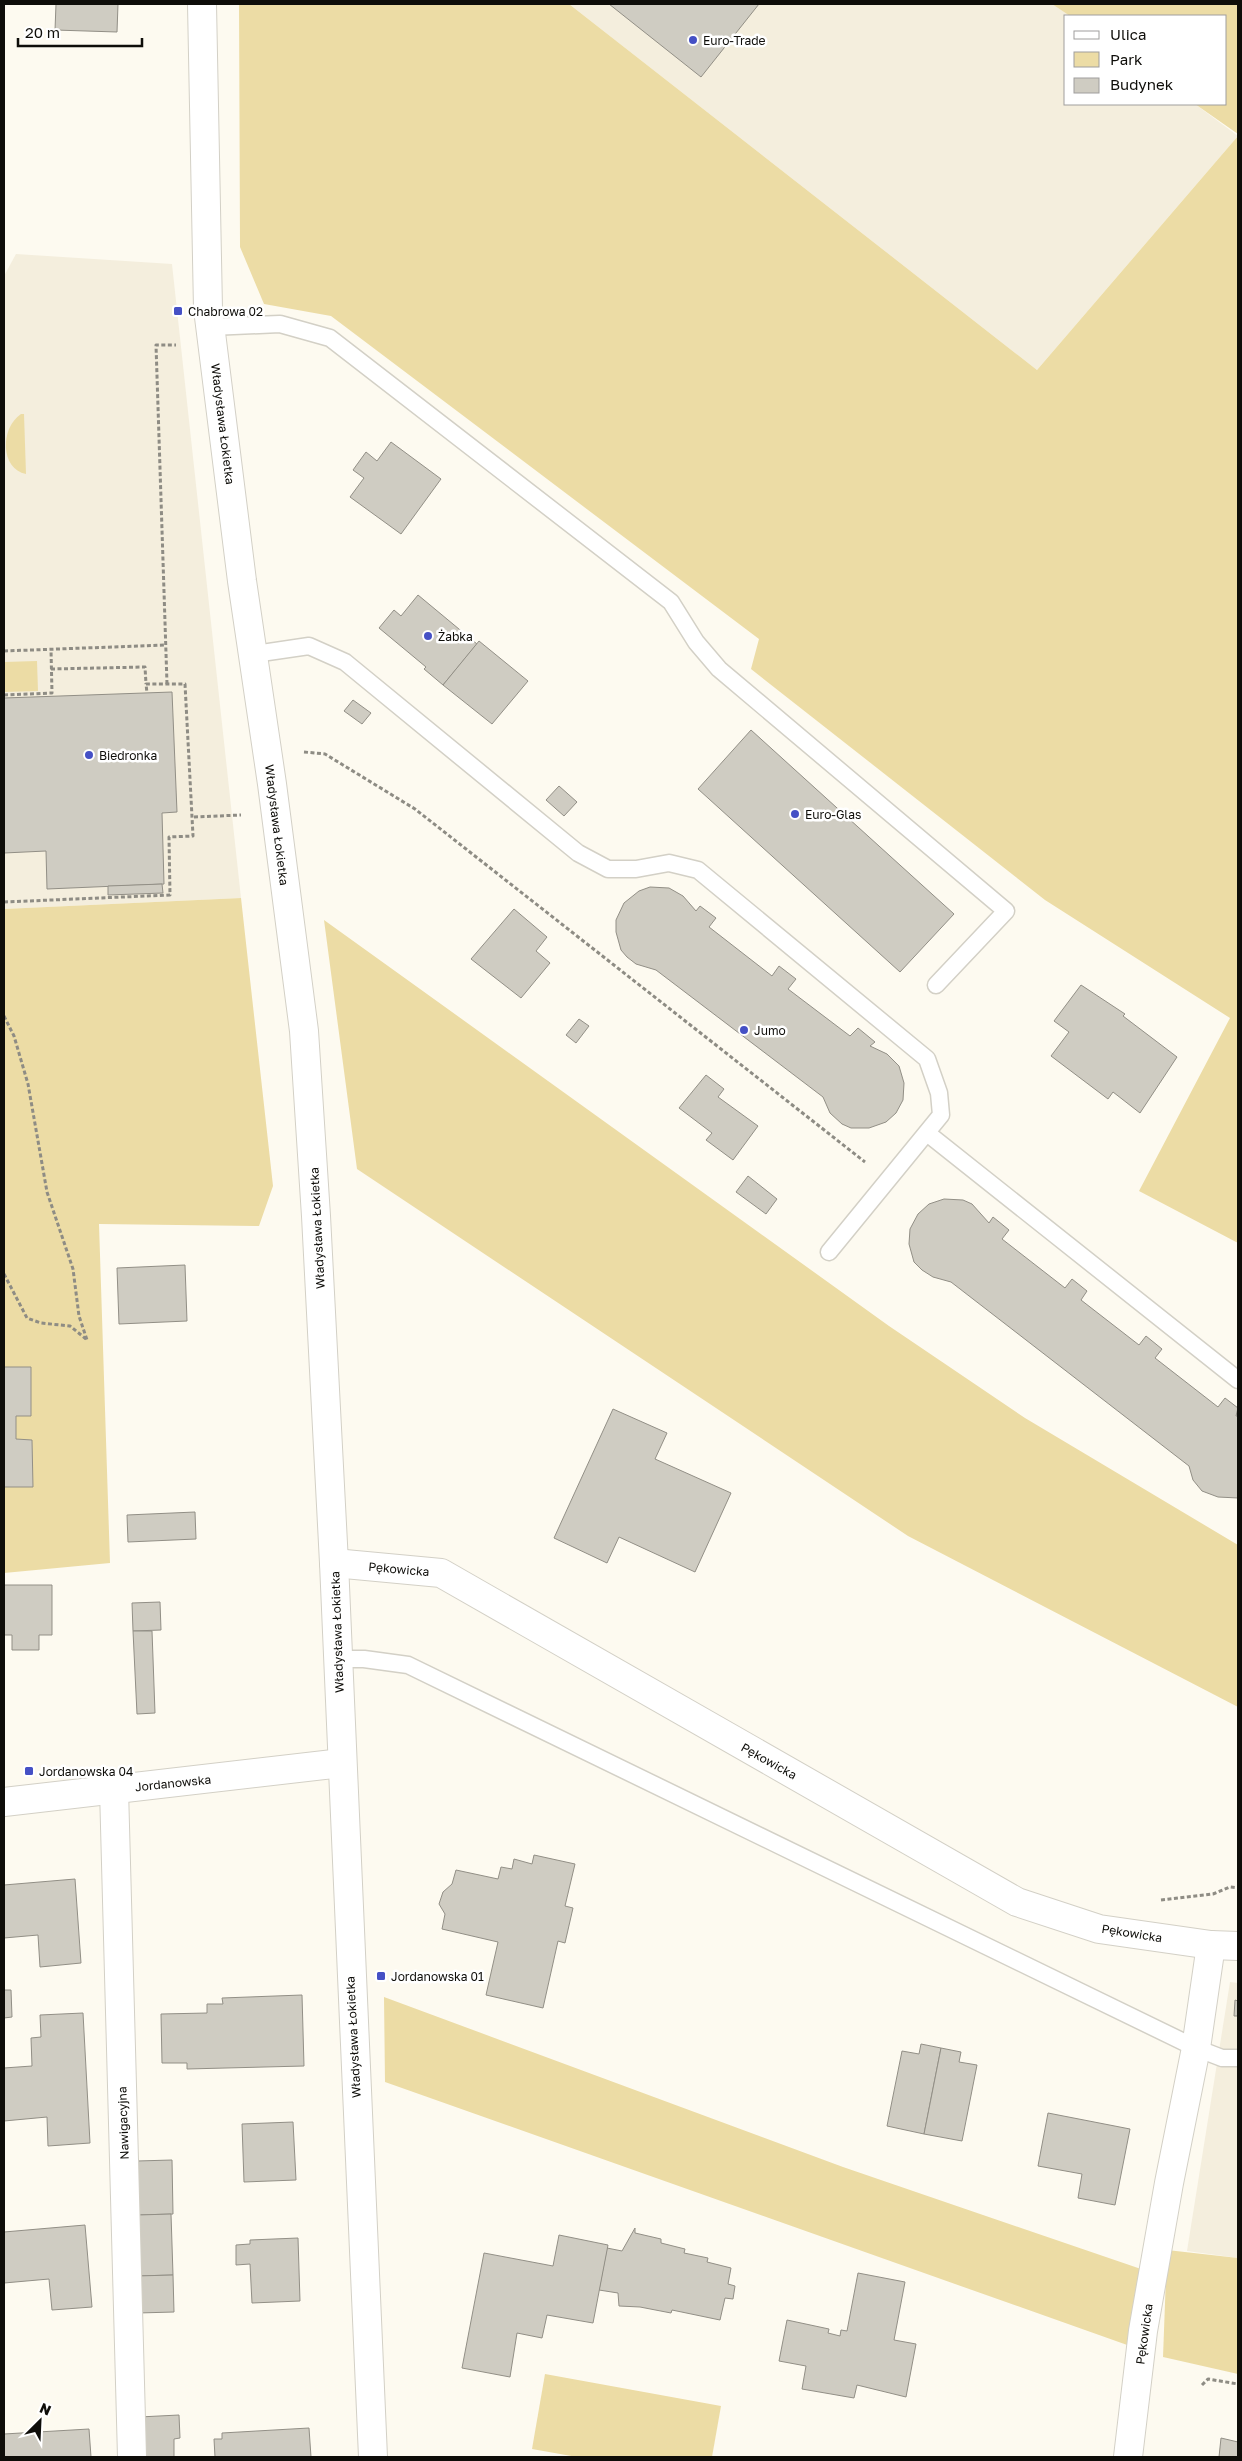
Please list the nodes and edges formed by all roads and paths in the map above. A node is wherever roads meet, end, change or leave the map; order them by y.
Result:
1 (202, 4) edge
2 (211, 327) junction
3 (182, 345) dead end
4 (166, 645) junction
5 (51, 650) junction
6 (4, 651) edge
7 (254, 654) junction
8 (51, 669) junction
9 (146, 684) junction
10 (167, 684) junction
11 (147, 693) dead end
12 (4, 695) edge
13 (301, 751) dead end
14 (242, 814) dead end
15 (194, 817) junction
16 (4, 902) edge
17 (936, 985) dead end
18 (4, 1016) edge
19 (927, 1133) junction
20 (888, 1180) junction
21 (829, 1252) dead end
22 (4, 1274) edge
23 (1238, 1380) edge
24 (334, 1563) junction
25 (338, 1659) junction
26 (342, 1764) junction
27 (114, 1789) junction
28 (4, 1802) edge
29 (1211, 1945) junction
30 (1238, 1946) edge
31 (1196, 2048) junction
32 (1238, 2058) edge
33 (1238, 2384) edge
34 (1202, 2385) dead end
35 (132, 2457) edge
36 (372, 2457) edge
37 (1128, 2457) edge

1 - 2 street, Władysława Łokietka
2 - 7 street, Władysława Łokietka
2 - 17 lane
3 - 4 path
4 - 5 path
4 - 10 path
5 - 6 path
5 - 8 path
7 - 19 lane
7 - 24 street, Władysława Łokietka
8 - 9 path
8 - 12 path
9 - 10 path
9 - 11 path
10 - 15 path
13 - 20 path
14 - 15 path
15 - 16 path
18 - 22 path
19 - 20 lane
19 - 23 lane
20 - 21 lane
24 - 25 street, Władysława Łokietka
24 - 29 street, Pękowicka
25 - 26 street, Władysława Łokietka
25 - 31 lane
26 - 27 street, Jordanowska
26 - 36 street, Władysława Łokietka
27 - 28 street, Jordanowska
27 - 35 street, Nawigacyjna
29 - 30 street, Pękowicka
29 - 31 street, Pękowicka
31 - 32 lane
31 - 37 street, Pękowicka
33 - 34 path

